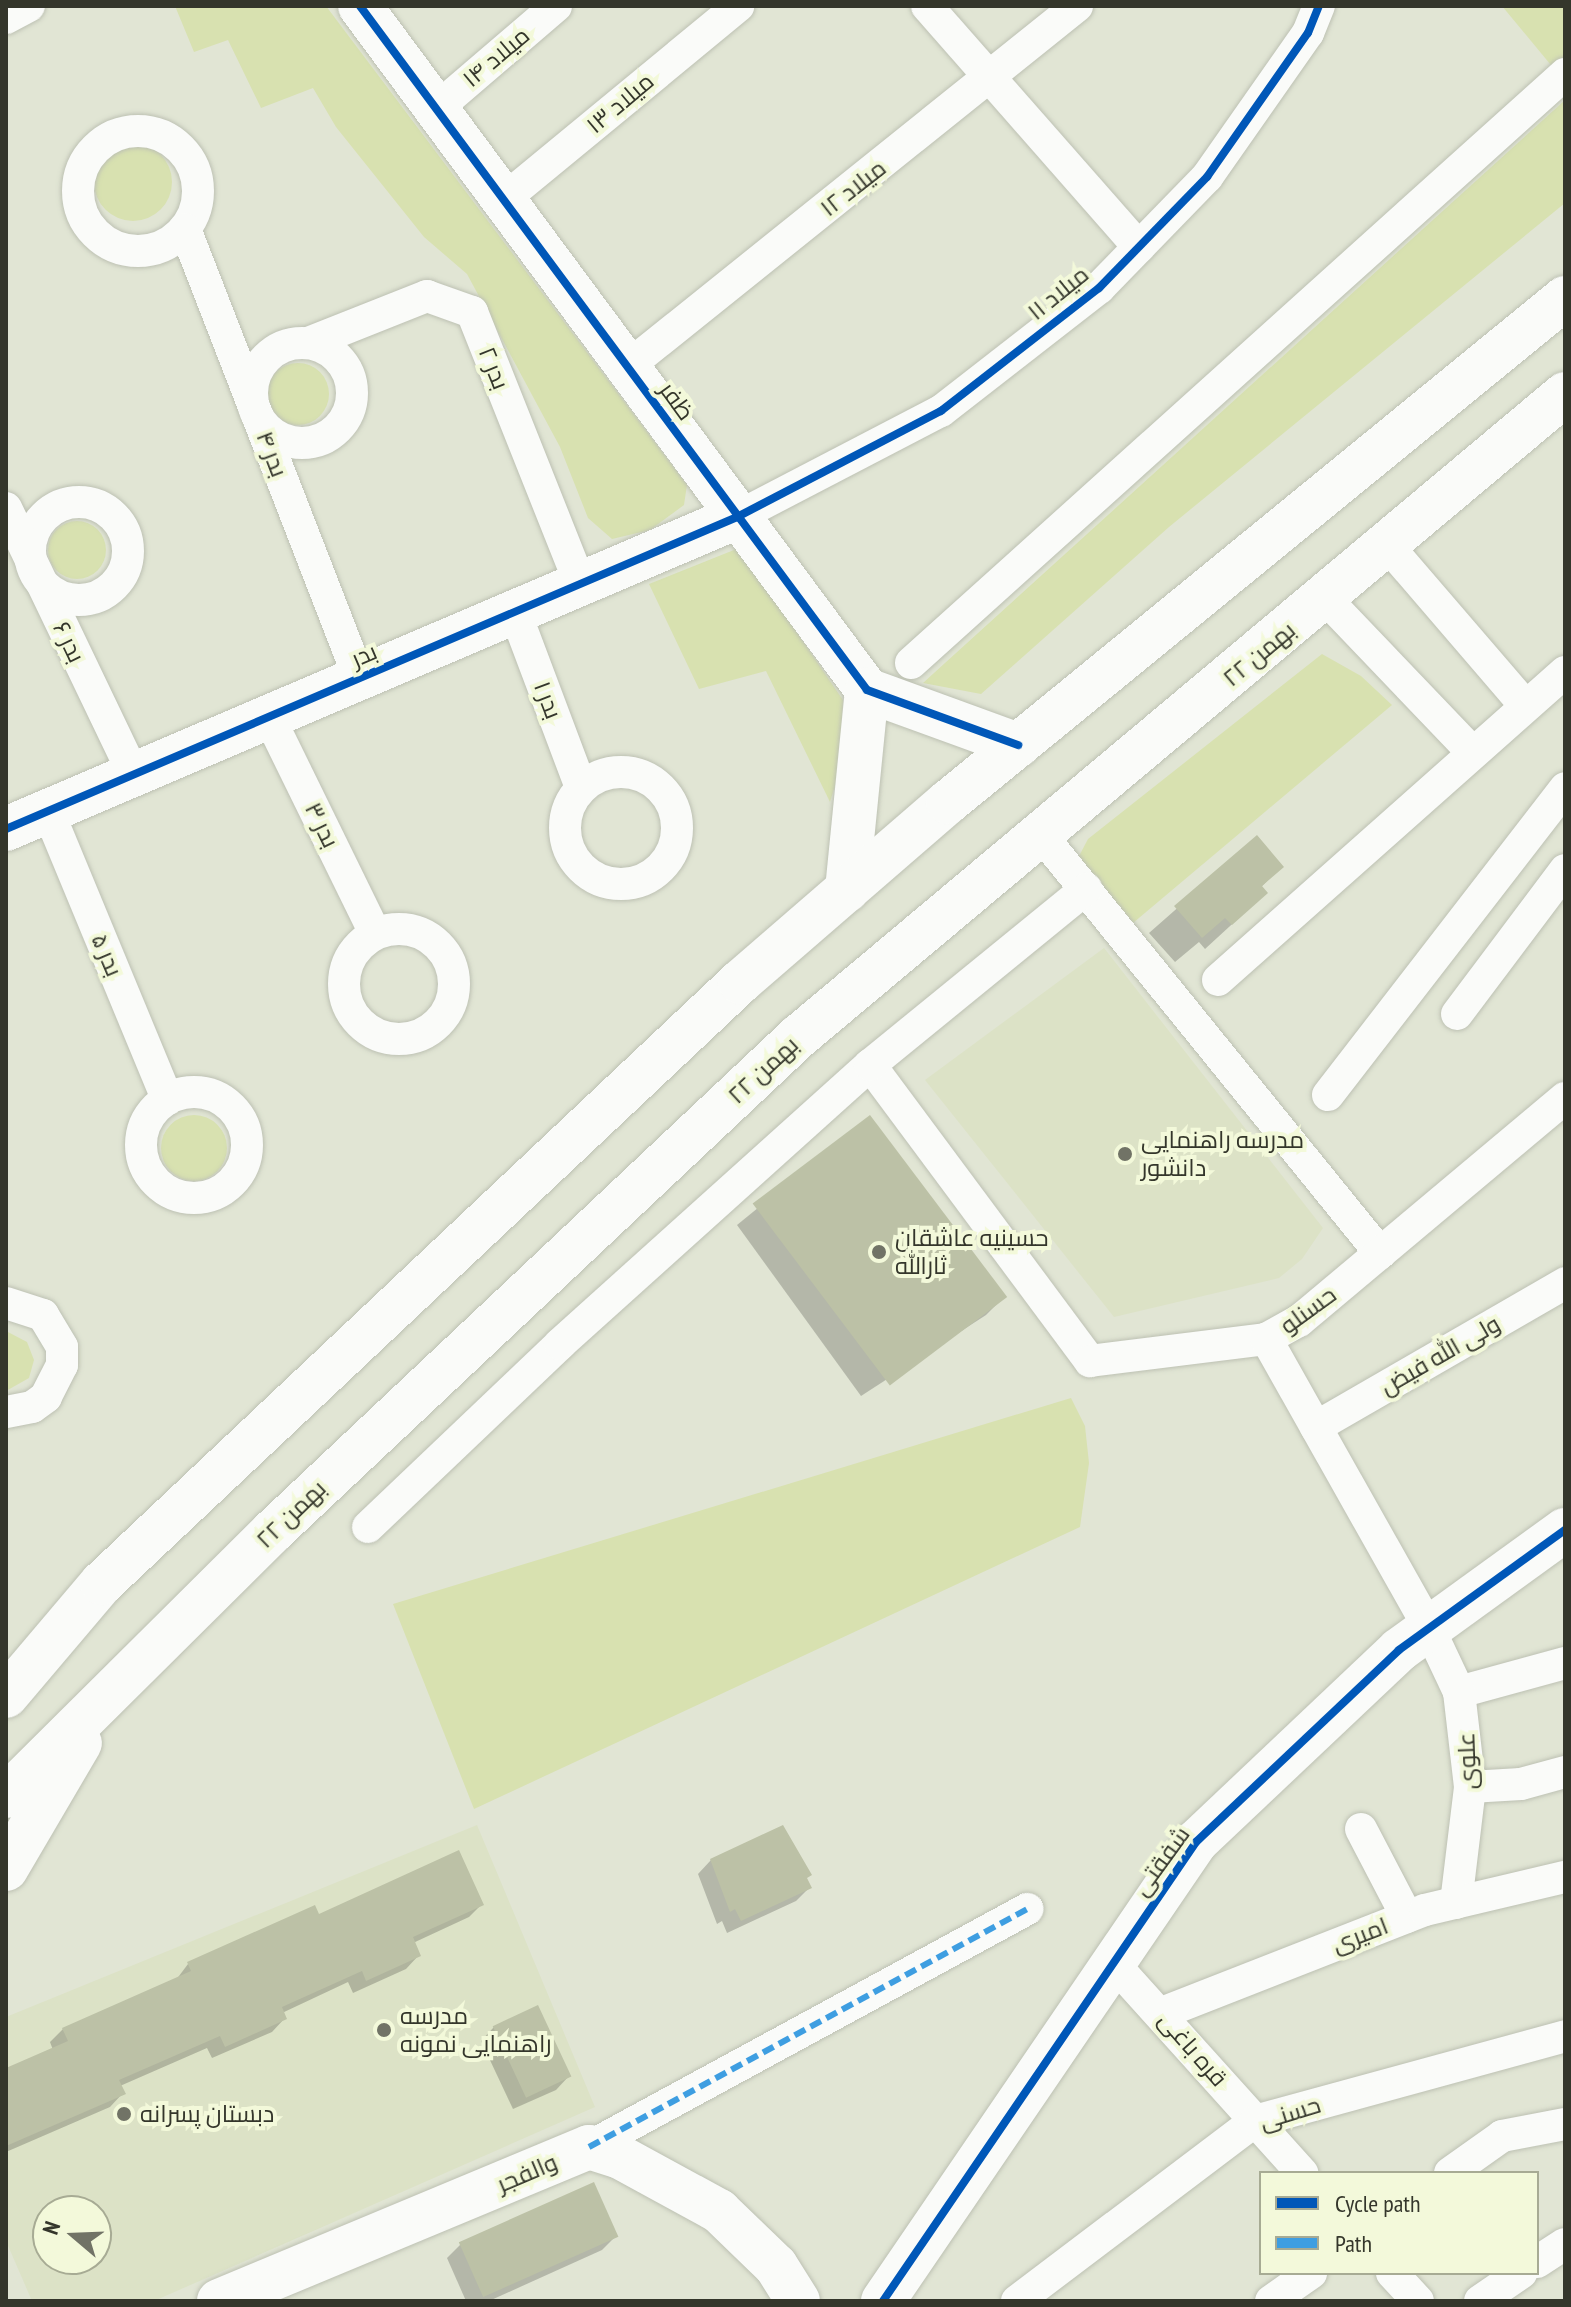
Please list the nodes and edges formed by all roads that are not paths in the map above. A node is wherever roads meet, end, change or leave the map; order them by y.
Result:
1 (29, 6) edge
2 (360, 6) edge
3 (556, 6) edge
4 (738, 6) edge
5 (927, 6) edge
6 (1077, 6) edge
7 (1319, 6) edge
8 (6, 18) edge
9 (1565, 74) edge
10 (991, 78) junction
11 (436, 109) junction
12 (503, 200) junction
13 (185, 229) dead end
14 (1139, 247) junction
15 (1565, 267) edge
16 (1565, 298) edge
17 (311, 342) junction
18 (627, 367) junction
19 (1565, 394) edge
20 (256, 413) junction
21 (1565, 414) edge
22 (1415, 421) junction
23 (1478, 470) junction
24 (6, 508) edge
25 (737, 517) junction
26 (1388, 546) junction
27 (580, 584) junction
28 (1325, 598) junction
29 (515, 612) junction
30 (911, 663) dead end
31 (1565, 672) edge
32 (359, 678) junction
33 (867, 690) junction
34 (1525, 705) junction
35 (269, 717) junction
36 (1018, 745) junction
37 (1471, 751) junction
38 (134, 775) junction
39 (581, 788) dead end
40 (1565, 788) edge
41 (48, 811) junction
42 (6, 829) edge
43 (1042, 836) junction
44 (1565, 870) edge
45 (1086, 889) junction
46 (847, 890) junction
47 (375, 933) dead end
48 (1218, 980) dead end
49 (1457, 1014) dead end
50 (870, 1065) junction
51 (1328, 1095) dead end
52 (1565, 1098) edge
53 (167, 1099) dead end
54 (1380, 1253) junction
55 (1565, 1283) edge
56 (6, 1303) edge
57 (1266, 1339) junction
58 (6, 1412) edge
59 (1316, 1427) junction
60 (368, 1527) dead end
61 (1565, 1530) edge
62 (1428, 1626) junction
63 (54, 1636) junction
64 (1565, 1663) edge
65 (6, 1673) edge
66 (110, 1692) junction
67 (1459, 1692) junction
68 (6, 1696) edge
69 (1565, 1772) edge
70 (1470, 1787) junction
71 (6, 1796) edge
72 (1361, 1829) dead end
73 (6, 1869) edge
74 (1565, 1877) edge
75 (1456, 1903) junction
76 (1028, 1909) dead end
77 (1407, 1917) junction
78 (1113, 1963) junction
79 (1162, 2013) junction
80 (1565, 2036) edge
81 (1255, 2121) junction
82 (1565, 2124) edge
83 (589, 2147) junction
84 (1300, 2171) edge
85 (1453, 2171) edge
86 (1308, 2275) edge
87 (1394, 2275) edge
88 (1518, 2275) edge
89 (219, 2301) edge
90 (798, 2301) edge
91 (883, 2301) edge
92 (1017, 2301) edge
93 (1271, 2301) edge
94 (1418, 2301) edge
95 (1480, 2301) edge

1 - 8 street
2 - 11 main road, ظفر
3 - 11 street, میلاد ۱۴
4 - 12 street, میلاد ۱۳
5 - 10 street
6 - 10 street, میلاد ۱۲
7 - 14 street, میلاد ۱۱
9 - 30 street
10 - 14 street
10 - 18 street, میلاد ۱۲
11 - 12 main road, ظفر
12 - 18 main road, ظفر
13 - 20 street, بدر ۴
14 - 25 street, میلاد ۱۱
15 - 22 main road
16 - 22 main road
17 - 20 street
17 - 20 street
17 - 27 street, بدر ۲
18 - 25 main road, ظفر
19 - 23 main road, ۲۲ بهمن
20 - 32 street, بدر ۴
21 - 23 main road
22 - 36 main road
23 - 26 main road, ۲۲ بهمن
24 - 38 street, بدر ۶
25 - 27 main road, بدر
25 - 33 main road, ظفر
26 - 28 main road, ۲۲ بهمن
26 - 34 street
27 - 29 main road, بدر
28 - 37 street
28 - 43 main road, ۲۲ بهمن
29 - 32 main road, بدر
29 - 39 street, بدر ۱
31 - 34 street
32 - 35 main road, بدر
33 - 36 main road
33 - 46 main road
34 - 37 street
35 - 38 main road, بدر
35 - 47 street, بدر ۳
36 - 46 main road
37 - 48 street
38 - 41 main road, بدر
40 - 51 street
41 - 42 main road, بدر
41 - 53 street, بدر ۵
43 - 45 street
43 - 66 main road, ۲۲ بهمن
44 - 49 street
45 - 50 street
45 - 54 street
46 - 63 main road
50 - 57 street
50 - 60 street
52 - 54 street, حسنلو
54 - 57 street, حسنلو
55 - 59 street, ولی الله فیض
56 - 58 street
57 - 59 street, حسنلو
59 - 62 street, حسنلو
61 - 62 main road, شفقتی
62 - 67 street, علوی
62 - 78 main road, شفقتی
63 - 65 main road
63 - 68 main road
64 - 67 street
66 - 71 main road, ۲۲ بهمن
66 - 73 main road
67 - 70 street, علوی
69 - 70 street
70 - 75 street, علوی
72 - 77 street
74 - 75 street, امیری
75 - 77 street, امیری
76 - 83 street
77 - 79 street, امیری
78 - 79 street, قره باغی
78 - 91 main road, شفقتی
79 - 81 street, قره باغی
80 - 81 street, حسنی
81 - 84 street, قره باغی
81 - 92 street, حسنی
82 - 85 street
83 - 89 main road, والفجر
83 - 90 main road
86 - 93 street
87 - 94 street
88 - 95 street

